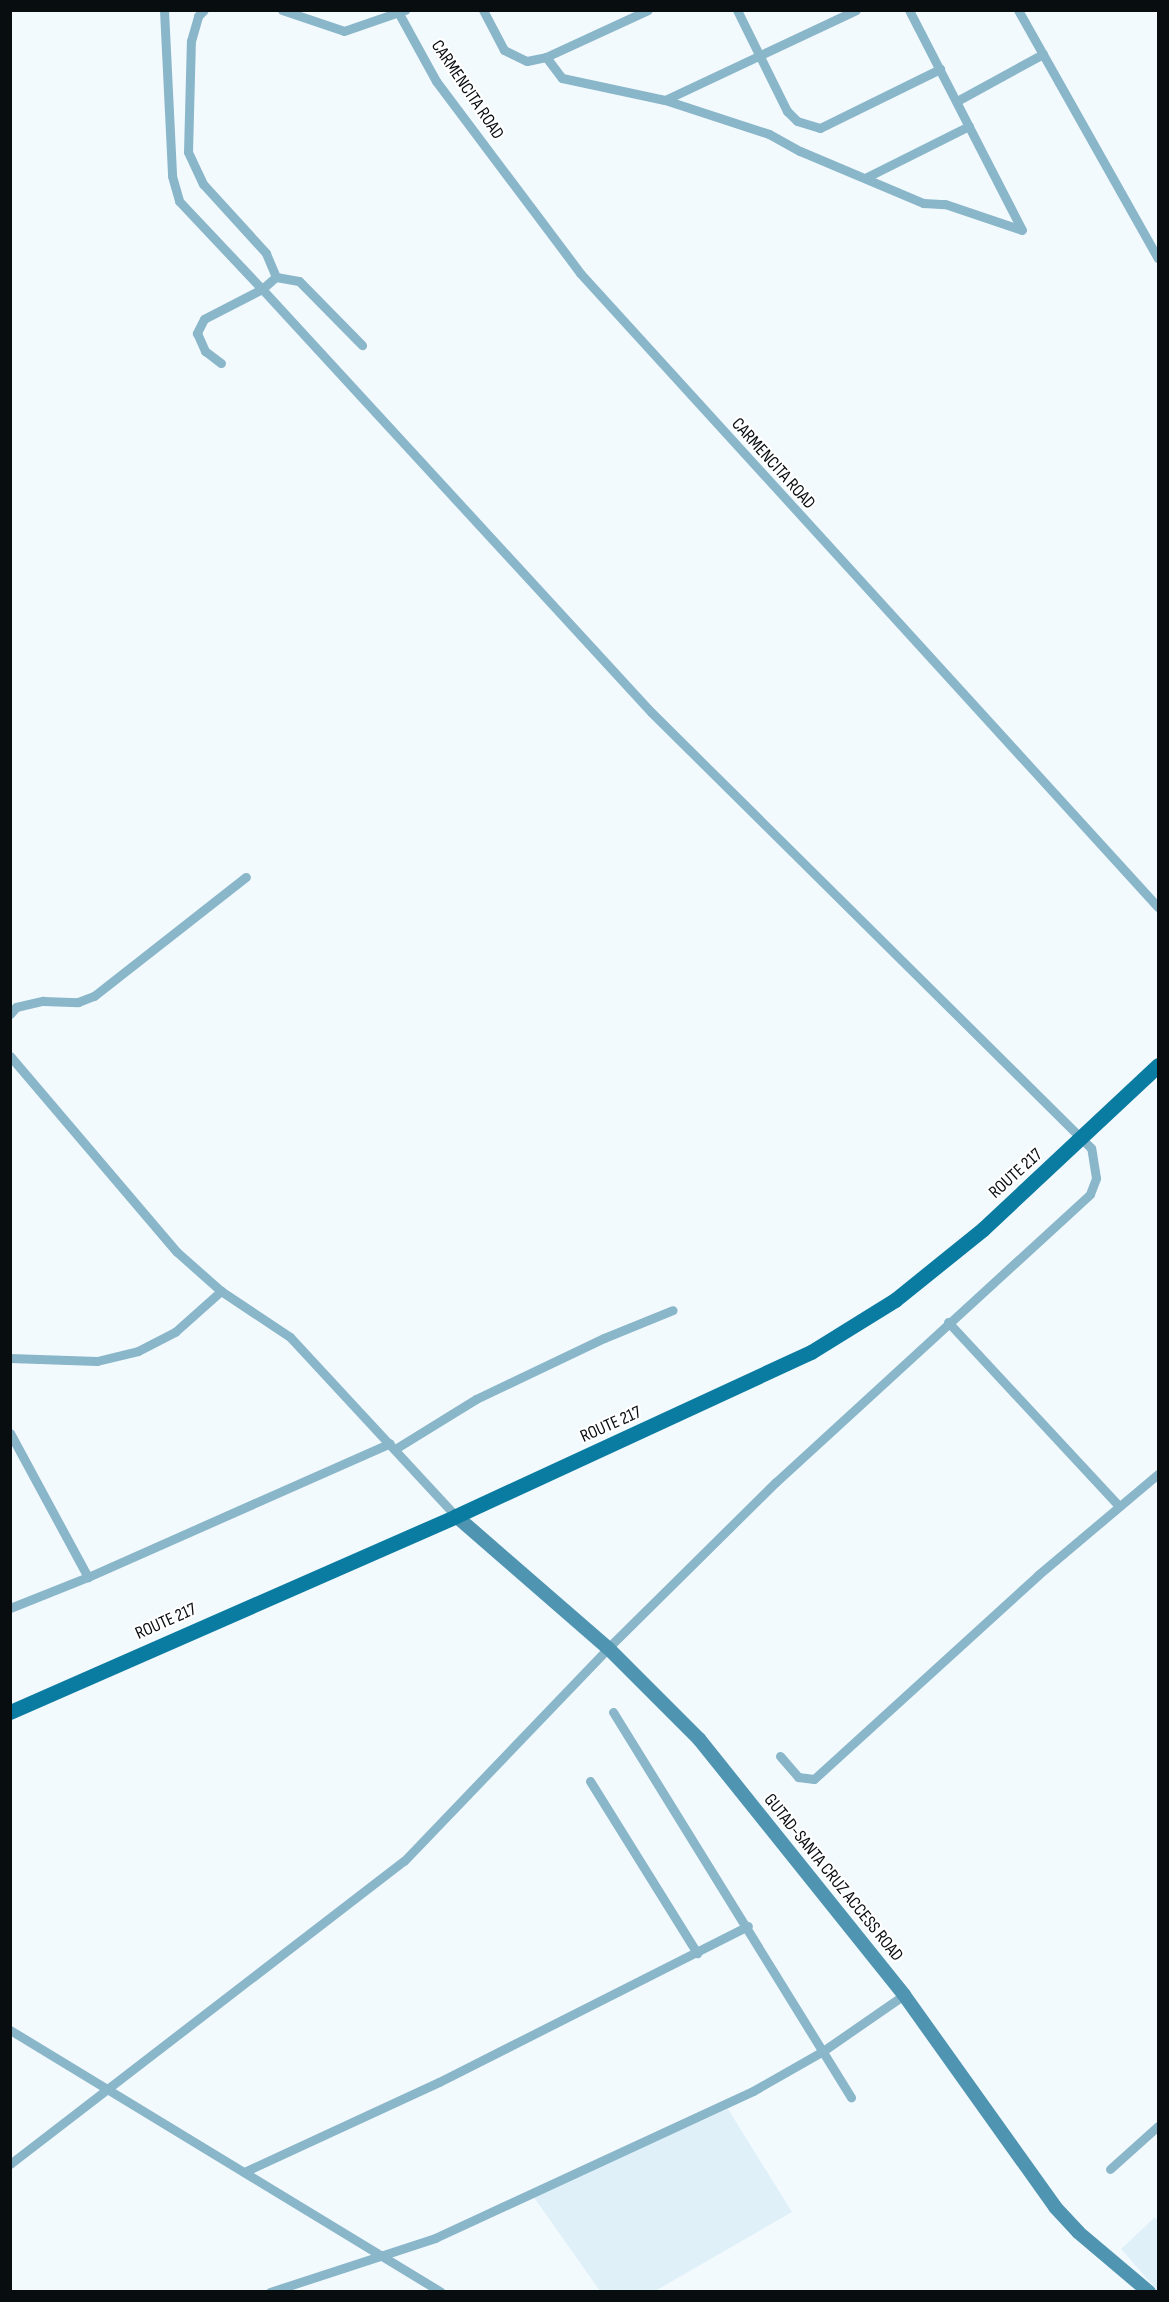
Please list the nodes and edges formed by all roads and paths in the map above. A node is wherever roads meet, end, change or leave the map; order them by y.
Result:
1 (164, 10) edge
2 (204, 10) edge
3 (282, 10) edge
4 (483, 10) edge
5 (648, 10) edge
6 (737, 10) edge
7 (856, 10) edge
8 (909, 10) edge
9 (1018, 10) edge
10 (400, 12) edge
11 (1043, 54) junction
12 (546, 57) junction
13 (759, 58) junction
14 (940, 69) junction
15 (665, 100) junction
16 (957, 101) junction
17 (969, 126) junction
18 (867, 177) junction
19 (1158, 258) edge
20 (276, 277) junction
21 (262, 289) junction
22 (362, 345) dead end
23 (221, 363) dead end
24 (246, 877) dead end
25 (1158, 907) edge
26 (10, 1014) edge
27 (10, 1056) edge
28 (1158, 1065) edge
29 (1081, 1140) junction
30 (221, 1291) junction
31 (673, 1310) dead end
32 (948, 1322) junction
33 (10, 1358) edge
34 (10, 1433) edge
35 (392, 1446) junction
36 (1158, 1474) edge
37 (1119, 1506) junction
38 (456, 1516) junction
39 (88, 1577) junction
40 (11, 1607) edge
41 (608, 1648) junction
42 (10, 1712) edge
43 (613, 1712) dead end
44 (780, 1756) dead end
45 (590, 1781) dead end
46 (748, 1926) junction
47 (697, 1953) junction
48 (904, 1995) junction
49 (10, 2031) edge
50 (823, 2051) junction
51 (107, 2088) junction
52 (851, 2097) dead end
53 (1158, 2126) edge
54 (10, 2164) edge
55 (1110, 2169) dead end
56 (244, 2172) junction
57 (382, 2257) junction
58 (270, 2292) edge
59 (441, 2292) edge
60 (1149, 2292) edge

1 - 21 street
2 - 20 street
3 - 10 street
4 - 12 street
5 - 12 street
6 - 13 street
7 - 13 street
8 - 14 street
9 - 11 street
10 - 25 street, CARMENCITA ROAD
11 - 16 street
11 - 19 street
12 - 15 street
13 - 14 street
13 - 15 street
14 - 16 street
15 - 18 street
16 - 17 street
17 - 18 street
17 - 18 street
20 - 21 street
20 - 22 street
21 - 23 street
21 - 29 street
24 - 26 street
27 - 30 street
28 - 29 main road, ROUTE 217
29 - 32 street
29 - 38 main road, ROUTE 217
30 - 33 street
30 - 35 street
31 - 35 street
32 - 37 street
32 - 41 street
34 - 39 street
35 - 38 street
35 - 39 street
36 - 37 street
37 - 44 street
38 - 41 main road, GUTAD-SANTA CRUZ ACCESS ROAD
38 - 42 main road, ROUTE 217
39 - 40 street
41 - 48 main road, GUTAD-SANTA CRUZ ACCESS ROAD
41 - 51 street
43 - 46 street
45 - 47 street
46 - 47 street
46 - 50 street
47 - 56 street
48 - 50 street
48 - 60 main road, GUTAD-SANTA CRUZ ACCESS ROAD
49 - 51 street
50 - 52 street
50 - 57 street
51 - 54 street
51 - 56 street
53 - 55 street
56 - 57 street
57 - 58 street
57 - 59 street

